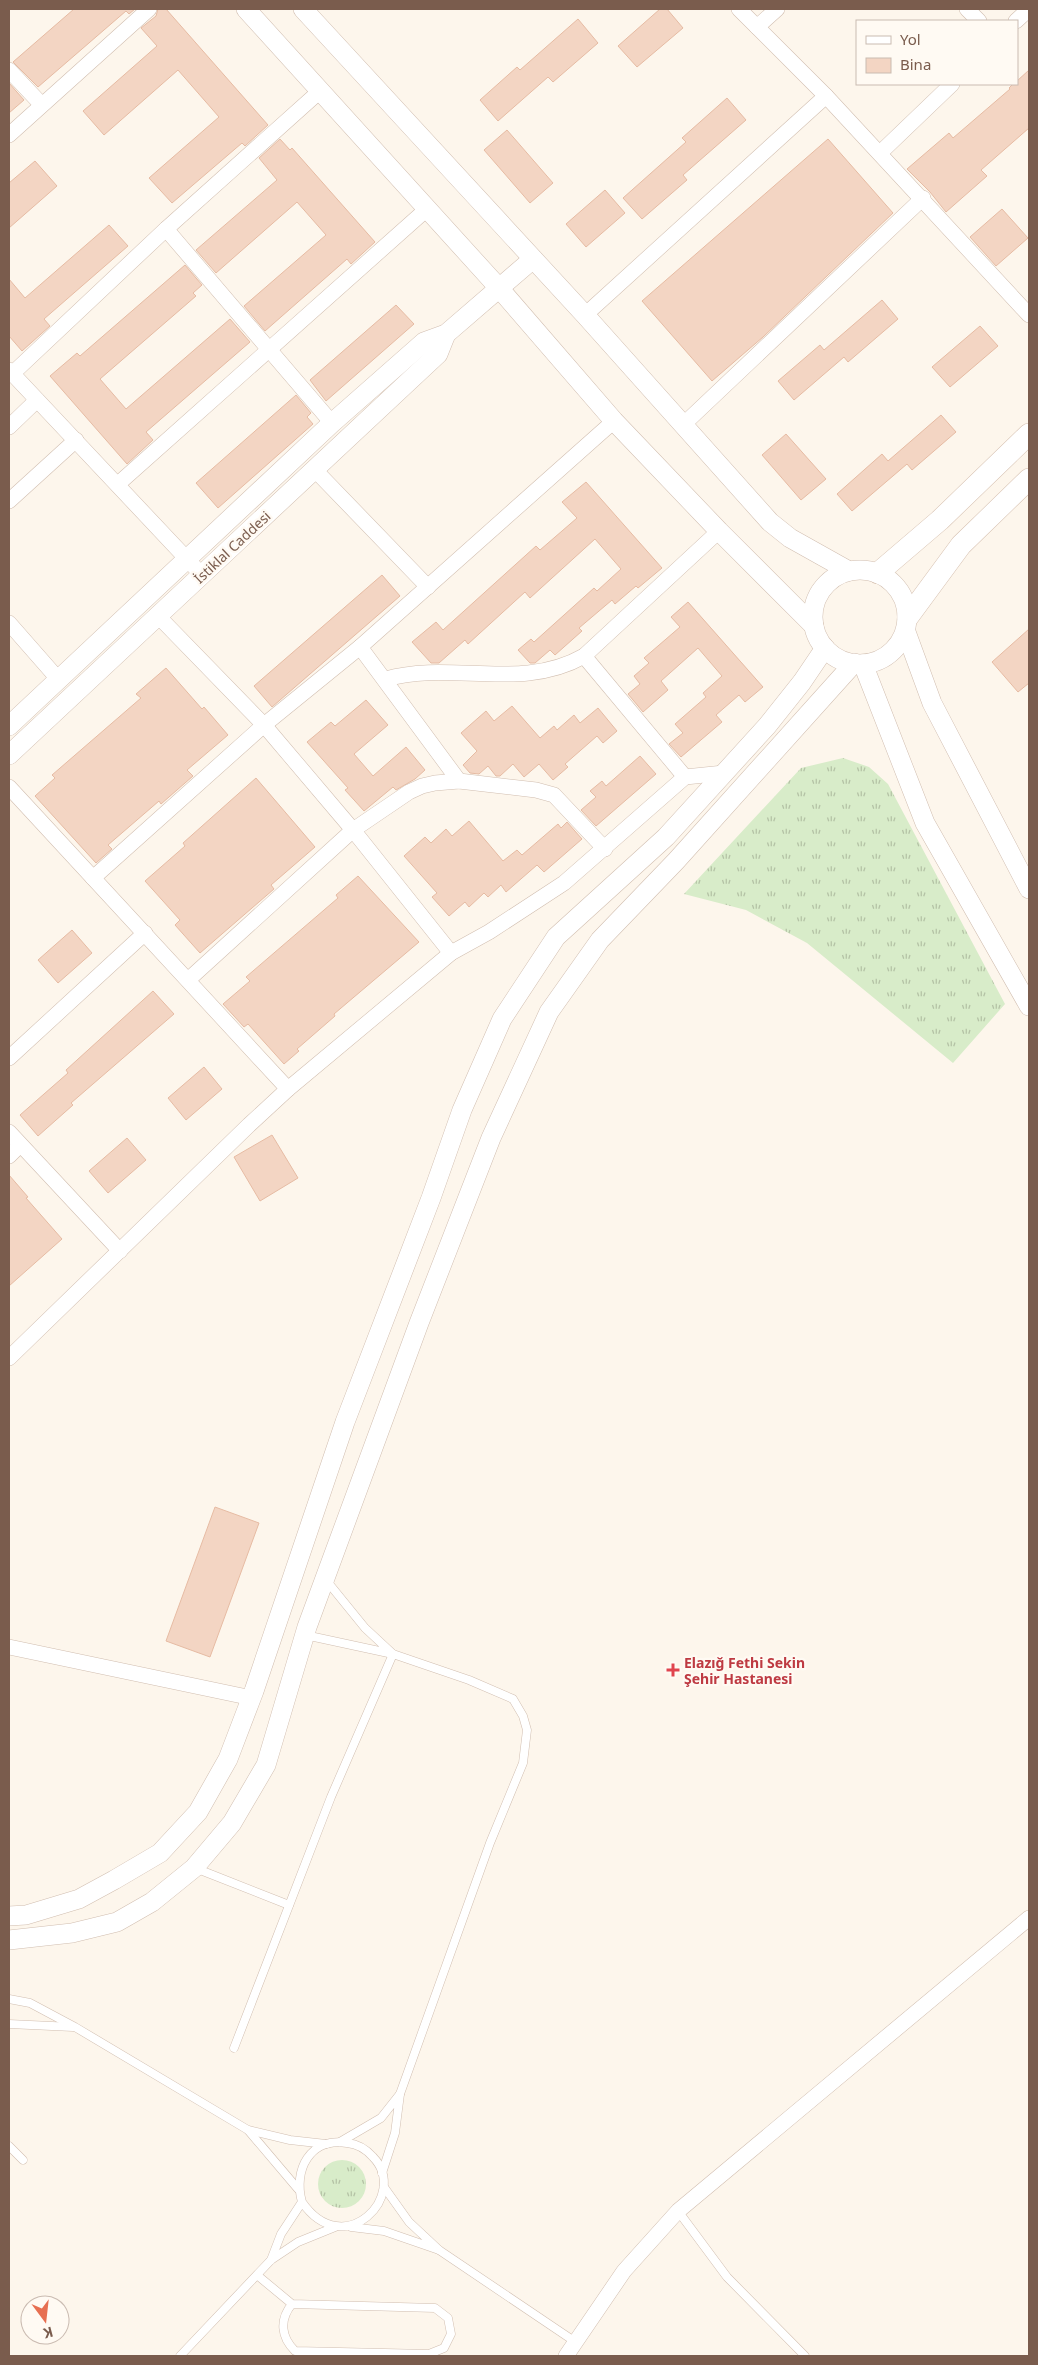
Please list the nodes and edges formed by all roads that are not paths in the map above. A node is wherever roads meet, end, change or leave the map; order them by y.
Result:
1 (150, 9) edge
2 (246, 9) edge
3 (304, 9) edge
4 (739, 9) edge
5 (777, 9) edge
6 (967, 9) edge
7 (1029, 9) edge
8 (978, 20) edge
9 (1017, 20) edge
10 (757, 27) junction
11 (9, 70) edge
12 (951, 85) edge
13 (320, 91) junction
14 (826, 96) junction
15 (41, 104) junction
16 (9, 134) edge
17 (880, 153) junction
18 (923, 198) junction
19 (428, 208) junction
20 (166, 229) junction
21 (533, 259) junction
22 (499, 288) junction
23 (1029, 314) edge
24 (585, 315) junction
25 (446, 334) junction
26 (268, 351) junction
27 (11, 372) edge
28 (37, 400) junction
29 (614, 420) junction
30 (332, 424) junction
31 (684, 424) junction
32 (9, 428) edge
33 (1029, 434) edge
34 (76, 440) junction
35 (314, 470) junction
36 (1029, 479) edge
37 (118, 484) junction
38 (9, 501) edge
39 (719, 531) junction
40 (189, 560) junction
41 (849, 571) junction
42 (878, 573) junction
43 (202, 575) junction
44 (428, 587) junction
45 (159, 617) junction
46 (9, 624) edge
47 (907, 625) junction
48 (814, 626) junction
49 (360, 647) junction
50 (825, 648) junction
51 (584, 656) junction
52 (858, 664) junction
53 (386, 679) junction
54 (59, 680) junction
55 (9, 726) edge
56 (264, 726) junction
57 (9, 755) edge
58 (724, 772) junction
59 (685, 777) junction
60 (459, 781) junction
61 (9, 787) edge
62 (353, 830) junction
63 (605, 849) junction
64 (93, 878) junction
65 (1029, 889) edge
66 (145, 933) junction
67 (451, 953) junction
68 (188, 980) junction
69 (1029, 1006) edge
70 (9, 1058) edge
71 (288, 1089) junction
72 (9, 1132) edge
73 (20, 1145) junction
74 (9, 1156) edge
75 (120, 1251) junction
76 (9, 1357) edge
77 (325, 1579) junction
78 (305, 1635) junction
79 (9, 1647) edge
80 (393, 1654) junction
81 (252, 1698) junction
82 (194, 1868) junction
83 (289, 1905) junction
84 (9, 1916) edge
85 (1029, 1918) edge
86 (9, 1940) edge
87 (9, 1999) edge
88 (9, 2024) edge
89 (75, 2027) junction
90 (234, 2048) dead end
91 (400, 2094) junction
92 (248, 2130) junction
93 (340, 2142) junction
94 (326, 2144) junction
95 (9, 2146) edge
96 (23, 2160) dead end
97 (382, 2173) junction
98 (384, 2187) junction
99 (298, 2189) junction
100 (302, 2202) junction
101 (678, 2211) junction
102 (349, 2226) junction
103 (335, 2227) junction
104 (439, 2250) junction
105 (271, 2260) junction
106 (256, 2275) junction
107 (292, 2304) junction
108 (574, 2341) junction
109 (180, 2356) edge
110 (566, 2356) edge
111 (805, 2356) edge

1 - 15 street
2 - 13 street
3 - 21 street
4 - 10 street
5 - 10 street
6 - 8 street
7 - 9 street
10 - 14 street
11 - 15 street
12 - 17 street
13 - 19 street
13 - 20 street
14 - 17 street
14 - 24 street
15 - 16 street
17 - 18 street
18 - 23 street
18 - 31 street
19 - 22 street
19 - 26 street
20 - 26 street
20 - 27 street
21 - 22 street, İstiklal Caddesi
21 - 24 street
22 - 25 street, İstiklal Caddesi
22 - 29 street
24 - 31 street
25 - 30 street, İstiklal Caddesi
25 - 35 street, İstiklal Caddesi
26 - 30 street
26 - 37 street
27 - 28 street
28 - 32 street
28 - 34 street
29 - 39 street
29 - 44 street
30 - 40 street, İstiklal Caddesi
31 - 41 street
33 - 42 main road
34 - 37 street
34 - 38 street
35 - 43 street, İstiklal Caddesi
35 - 44 street
36 - 47 main road
37 - 40 street
39 - 48 street
39 - 51 street
40 - 43 street
40 - 54 street, İstiklal Caddesi
41 - 42 street
41 - 48 street
42 - 47 street
43 - 45 street, İstiklal Caddesi
44 - 49 street
45 - 56 street
45 - 57 street, İstiklal Caddesi
46 - 54 street
47 - 52 street
47 - 65 street
48 - 50 street
49 - 53 street
49 - 56 street
50 - 52 street
50 - 58 street
51 - 53 street
51 - 59 street
52 - 69 street
52 - 77 street
53 - 60 street
54 - 55 street, İstiklal Caddesi
56 - 62 street
56 - 64 street
58 - 59 street
58 - 81 street
59 - 63 street
60 - 62 street
60 - 63 street
61 - 64 street
62 - 67 street
62 - 68 street
63 - 67 street
64 - 66 street
66 - 68 street
66 - 70 street
67 - 71 street
68 - 71 street
71 - 75 street
72 - 73 street
73 - 74 street
73 - 75 street
75 - 76 street
77 - 78 street
77 - 80 lane
78 - 80 lane
78 - 82 street
79 - 81 street
80 - 83 lane
80 - 91 lane
81 - 84 street
82 - 83 lane
82 - 86 street
83 - 90 lane
85 - 101 street
87 - 89 lane
88 - 89 lane
89 - 92 lane
91 - 93 lane
91 - 97 lane
92 - 94 lane
92 - 99 lane
93 - 94 lane
93 - 97 lane
94 - 99 lane
95 - 96 lane
97 - 98 lane
98 - 102 lane
98 - 104 lane
99 - 100 lane
100 - 103 lane
100 - 105 lane
101 - 108 street
101 - 111 lane
102 - 103 lane
102 - 104 lane
103 - 105 lane
104 - 108 lane
105 - 106 lane
106 - 107 lane
106 - 109 lane
107 - 107 lane
108 - 110 street

